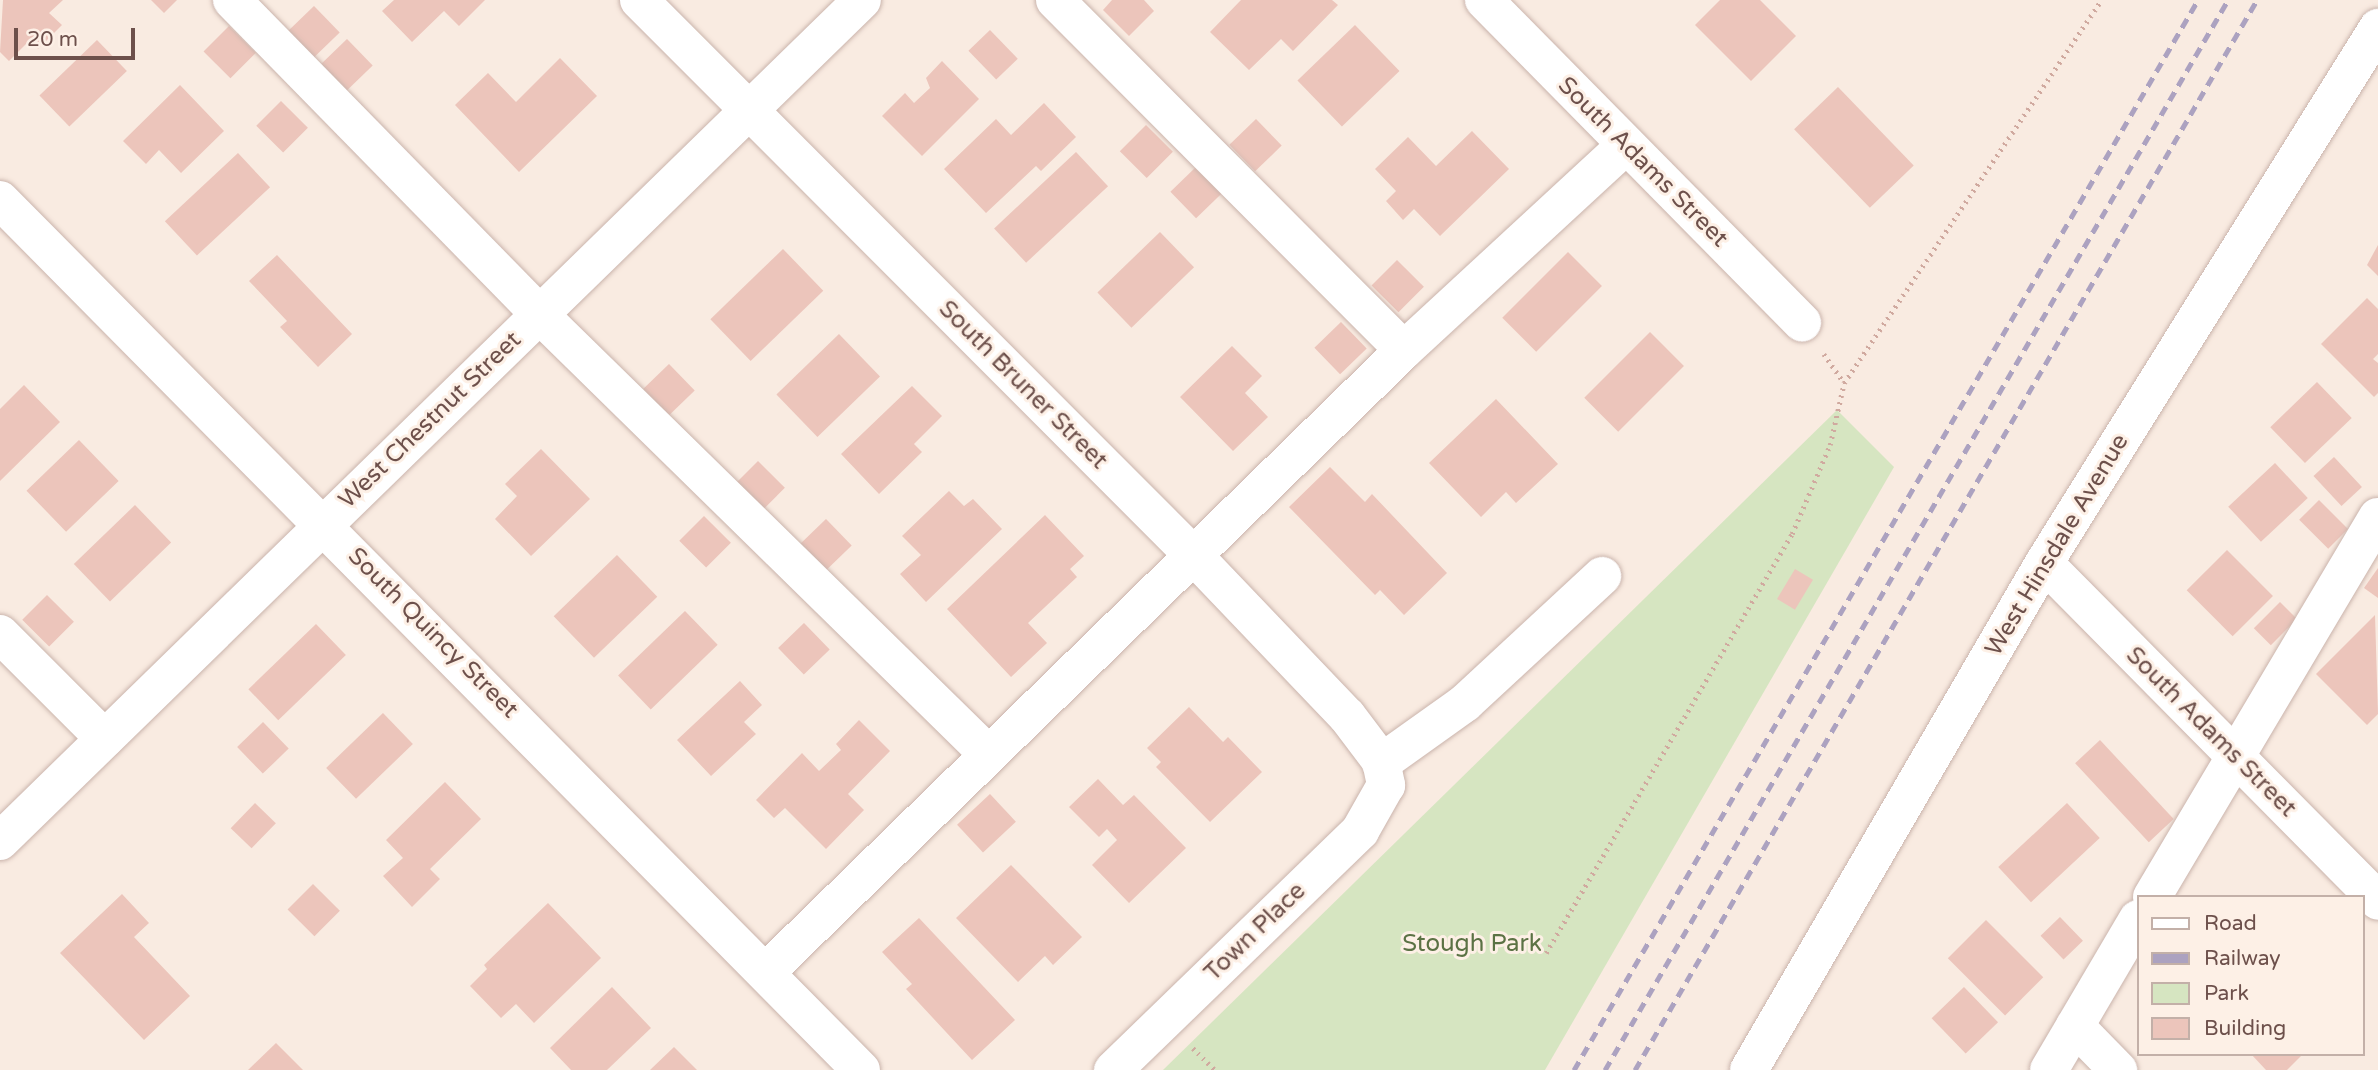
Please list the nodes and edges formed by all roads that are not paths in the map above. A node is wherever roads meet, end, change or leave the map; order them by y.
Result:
1 (232, 0) edge
2 (639, 0) edge
3 (862, 0) edge
4 (1055, 0) edge
5 (1483, 0) edge
6 (2378, 28) edge
7 (748, 110) junction
8 (1626, 145) junction
9 (0, 200) edge
10 (539, 314) junction
11 (1802, 323) road end
12 (1404, 350) junction
13 (2378, 517) edge
14 (324, 524) junction
15 (1194, 556) junction
16 (2044, 563) junction
17 (1602, 576) dead end
18 (0, 634) edge
19 (105, 739) junction
20 (987, 753) junction
21 (2235, 757) junction
22 (1384, 774) junction
23 (0, 841) edge
24 (2153, 895) edge
25 (2378, 901) edge
26 (2136, 922) edge
27 (767, 971) junction
28 (2075, 1026) junction
29 (861, 1070) edge
30 (1113, 1070) edge
31 (1749, 1070) edge
32 (2049, 1070) edge
33 (2118, 1070) edge

1 - 10 street
2 - 7 street, South Bruner Street
3 - 7 street, West Chestnut Street
4 - 12 street
5 - 8 street, South Adams Street
6 - 16 street, West Hinsdale Avenue
7 - 10 street, West Chestnut Street
7 - 15 street, South Bruner Street
8 - 11 street, South Adams Street
8 - 12 street
9 - 14 street, South Quincy Street
10 - 14 street, West Chestnut Street
10 - 20 street
12 - 15 street
13 - 21 street
14 - 19 street, West Chestnut Street
14 - 27 street, South Quincy Street
15 - 20 street
15 - 22 street, South Bruner Street
16 - 21 street, South Adams Street
16 - 31 street, West Hinsdale Avenue
17 - 22 street, Town Place
18 - 19 street
19 - 23 street, West Chestnut Street
20 - 27 street
21 - 24 street
21 - 25 street, South Adams Street
22 - 30 street, Town Place
26 - 28 street
27 - 29 street, South Quincy Street
28 - 32 street
28 - 33 street

